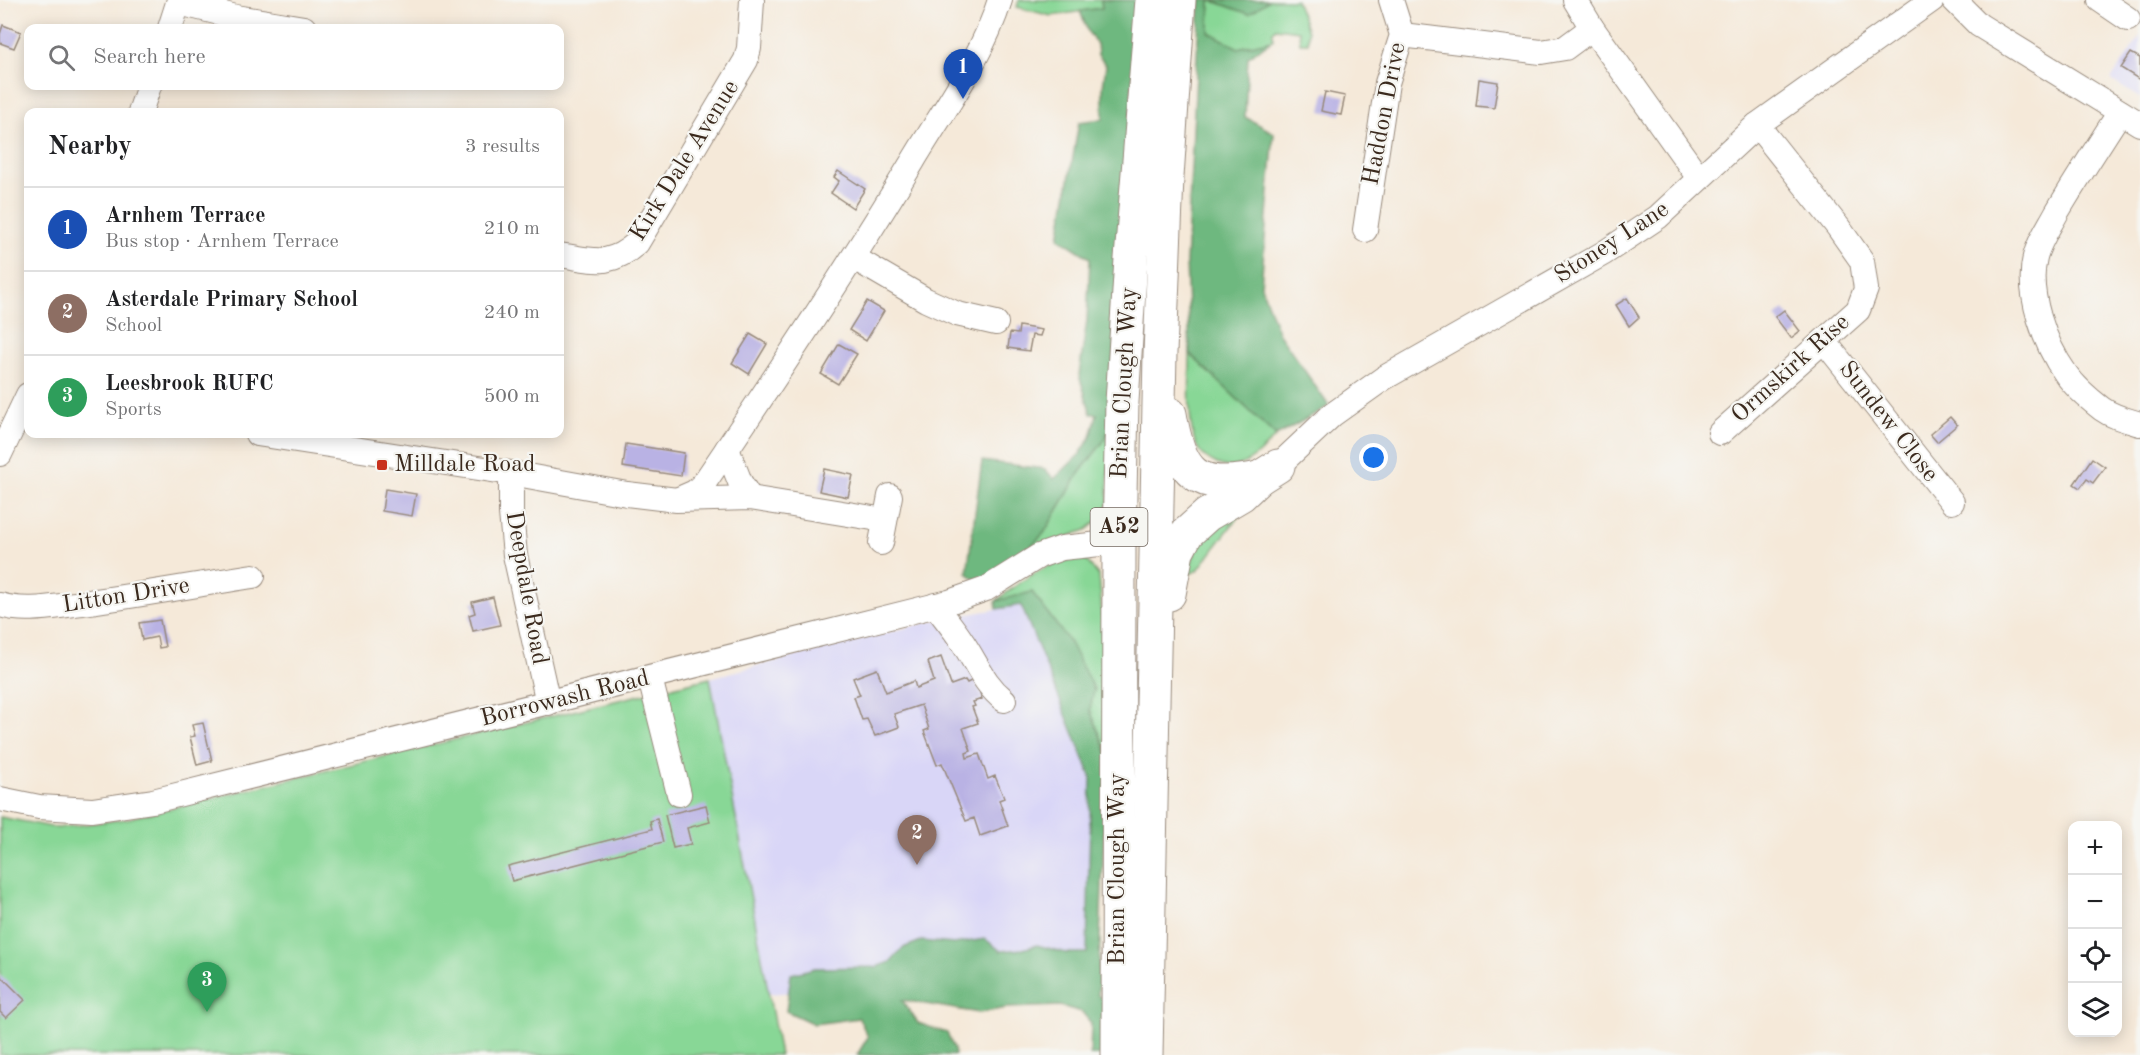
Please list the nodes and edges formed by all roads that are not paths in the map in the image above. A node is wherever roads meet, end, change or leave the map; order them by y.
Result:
1 (752, 0) edge
2 (1000, 0) edge
3 (1152, 0) edge
4 (1179, 0) edge
5 (1391, 0) edge
6 (1575, 0) edge
7 (1932, 0) edge
8 (1954, 0) edge
9 (179, 1) edge
10 (2090, 1) edge
11 (2128, 19) dead end
12 (171, 24) edge
13 (279, 24) edge
14 (1592, 28) junction
15 (1402, 35) junction
16 (148, 90) edge
17 (141, 108) edge
18 (2130, 118) edge
19 (1757, 125) junction
20 (1699, 178) junction
21 (1365, 230) dead end
22 (564, 256) edge
23 (855, 258) junction
24 (996, 322) dead end
25 (1824, 341) junction
26 (1160, 353) junction
27 (24, 403) edge
28 (2140, 424) edge
29 (1720, 433) dead end
30 (283, 438) edge
31 (727, 449) junction
32 (0, 454) edge
33 (1269, 472) junction
34 (511, 473) junction
35 (890, 496) dead end
36 (750, 498) junction
37 (677, 500) junction
38 (1952, 502) dead end
39 (1119, 542) junction
40 (253, 575) dead end
41 (0, 605) edge
42 (935, 605) junction
43 (650, 678) junction
44 (1004, 700) dead end
45 (548, 703) junction
46 (1153, 765) junction
47 (679, 794) dead end
48 (0, 800) edge
49 (1118, 1055) edge
50 (1146, 1055) edge

1 - 22 street, Kirk Dale Avenue
2 - 23 street
3 - 39 highway, Brian Clough Way / A52
4 - 26 highway, Brian Clough Way / A52
5 - 15 street, Haddon Drive
6 - 14 street
7 - 19 street, Stoney Lane
8 - 18 street
9 - 12 street
9 - 13 street
10 - 11 street
14 - 15 street
14 - 20 street
15 - 21 street, Haddon Drive
16 - 17 street
18 - 28 street
19 - 20 street, Stoney Lane
19 - 25 street, Ormskirk Rise
20 - 33 street, Stoney Lane
23 - 24 street
23 - 31 street
25 - 29 street, Ormskirk Rise
25 - 38 street, Sundew Close
26 - 33 highway
26 - 46 highway, Brian Clough Way / A52
27 - 32 street
30 - 34 street
31 - 36 street
31 - 37 street
33 - 46 highway
34 - 37 street
34 - 45 street, Deepdale Road
35 - 36 street
36 - 37 street
39 - 42 street, Borrowash Road
39 - 49 highway, Brian Clough Way / A52
40 - 41 street, Litton Drive
42 - 43 street, Borrowash Road
42 - 44 street
43 - 45 street, Borrowash Road
43 - 47 street
45 - 48 street, Borrowash Road
46 - 50 highway, Brian Clough Way / A52

